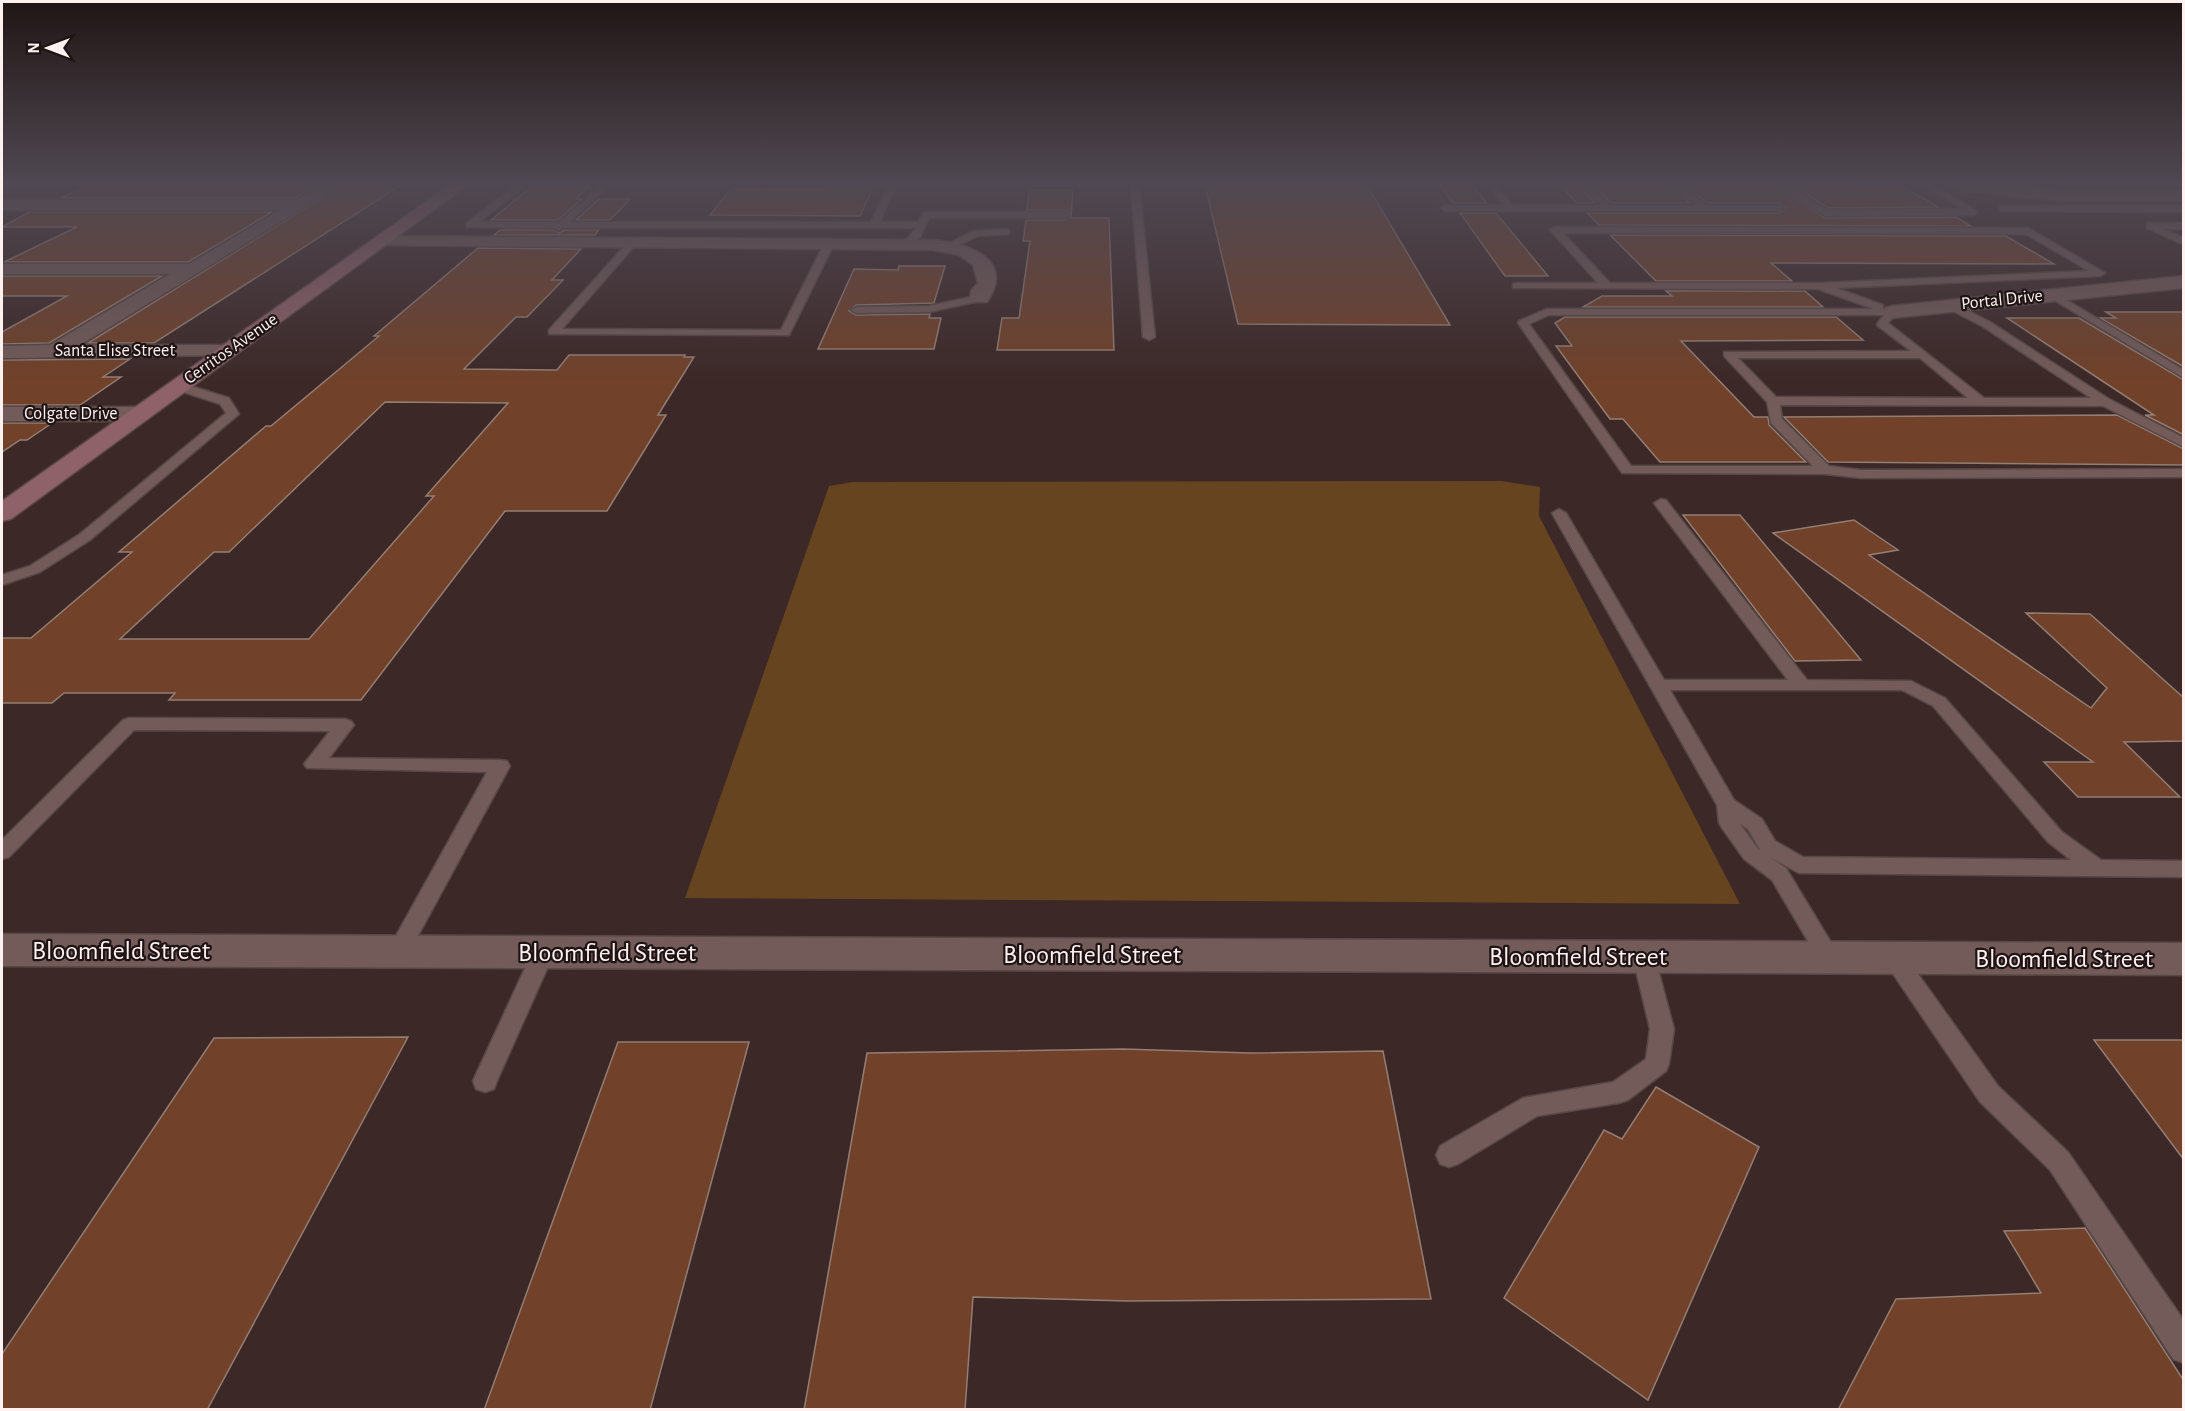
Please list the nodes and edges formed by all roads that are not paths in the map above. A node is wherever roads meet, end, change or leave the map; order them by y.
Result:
1 (222, 251) edge
2 (369, 251) edge
3 (625, 251) edge
4 (826, 251) edge
5 (963, 251) edge
6 (1141, 251) edge
7 (1574, 251) edge
8 (2062, 251) edge
9 (2, 269) edge
10 (193, 269) junction
11 (2184, 282) edge
12 (1606, 285) junction
13 (1517, 286) dead end
14 (1819, 286) junction
15 (2054, 295) junction
16 (980, 297) joint
17 (1951, 306) junction
18 (856, 310) dead end
19 (1892, 312) junction
20 (1149, 337) dead end
21 (54, 351) junction
22 (228, 351) junction
23 (2, 352) edge
24 (1923, 355) junction
25 (2184, 375) edge
26 (178, 387) junction
27 (1773, 401) junction
28 (1981, 402) junction
29 (2105, 402) junction
30 (2, 414) edge
31 (140, 414) junction
32 (2184, 443) edge
33 (1825, 470) junction
34 (2184, 473) edge
35 (1661, 503) dead end
36 (2, 513) edge
37 (1559, 513) dead end
38 (2, 580) edge
39 (1801, 684) junction
40 (1657, 685) junction
41 (1727, 805) junction
42 (2, 852) edge
43 (2097, 868) junction
44 (2184, 869) edge
45 (2, 950) edge
46 (398, 952) junction
47 (543, 953) junction
48 (1644, 958) junction
49 (1830, 959) junction
50 (1895, 959) junction
51 (2184, 959) edge
52 (485, 1081) dead end
53 (1449, 1155) dead end
54 (2184, 1348) edge

1 - 10 street
2 - 22 main road, Cerritos Avenue
3 - 4 lane
5 - 16 street
6 - 20 lane
7 - 12 lane
8 - 14 lane
9 - 10 street
10 - 21 street
11 - 15 street, Portal Drive
12 - 13 lane
12 - 14 lane
14 - 19 lane
15 - 17 street, Portal Drive
15 - 25 lane
16 - 18 lane
17 - 19 street, Portal Drive
17 - 29 lane
19 - 24 lane
19 - 33 lane
21 - 22 street, Santa Elise Street
21 - 23 street, Santa Elise Street
22 - 26 main road, Cerritos Avenue
24 - 27 lane
24 - 28 lane
26 - 31 main road, Cerritos Avenue
26 - 38 lane
27 - 28 lane
27 - 33 lane
28 - 29 lane
29 - 32 lane
30 - 31 street, Colgate Drive
31 - 36 main road, Cerritos Avenue
33 - 34 lane
35 - 39 lane
37 - 40 lane
39 - 40 lane
39 - 43 lane
40 - 41 lane
41 - 43 lane
41 - 49 lane
42 - 46 lane
43 - 44 lane
45 - 46 street, Bloomfield Street
46 - 47 street, Bloomfield Street
47 - 48 street, Bloomfield Street
47 - 52 lane
48 - 49 street, Bloomfield Street
48 - 53 lane
49 - 50 street, Bloomfield Street
50 - 51 street, Bloomfield Street
50 - 54 lane

